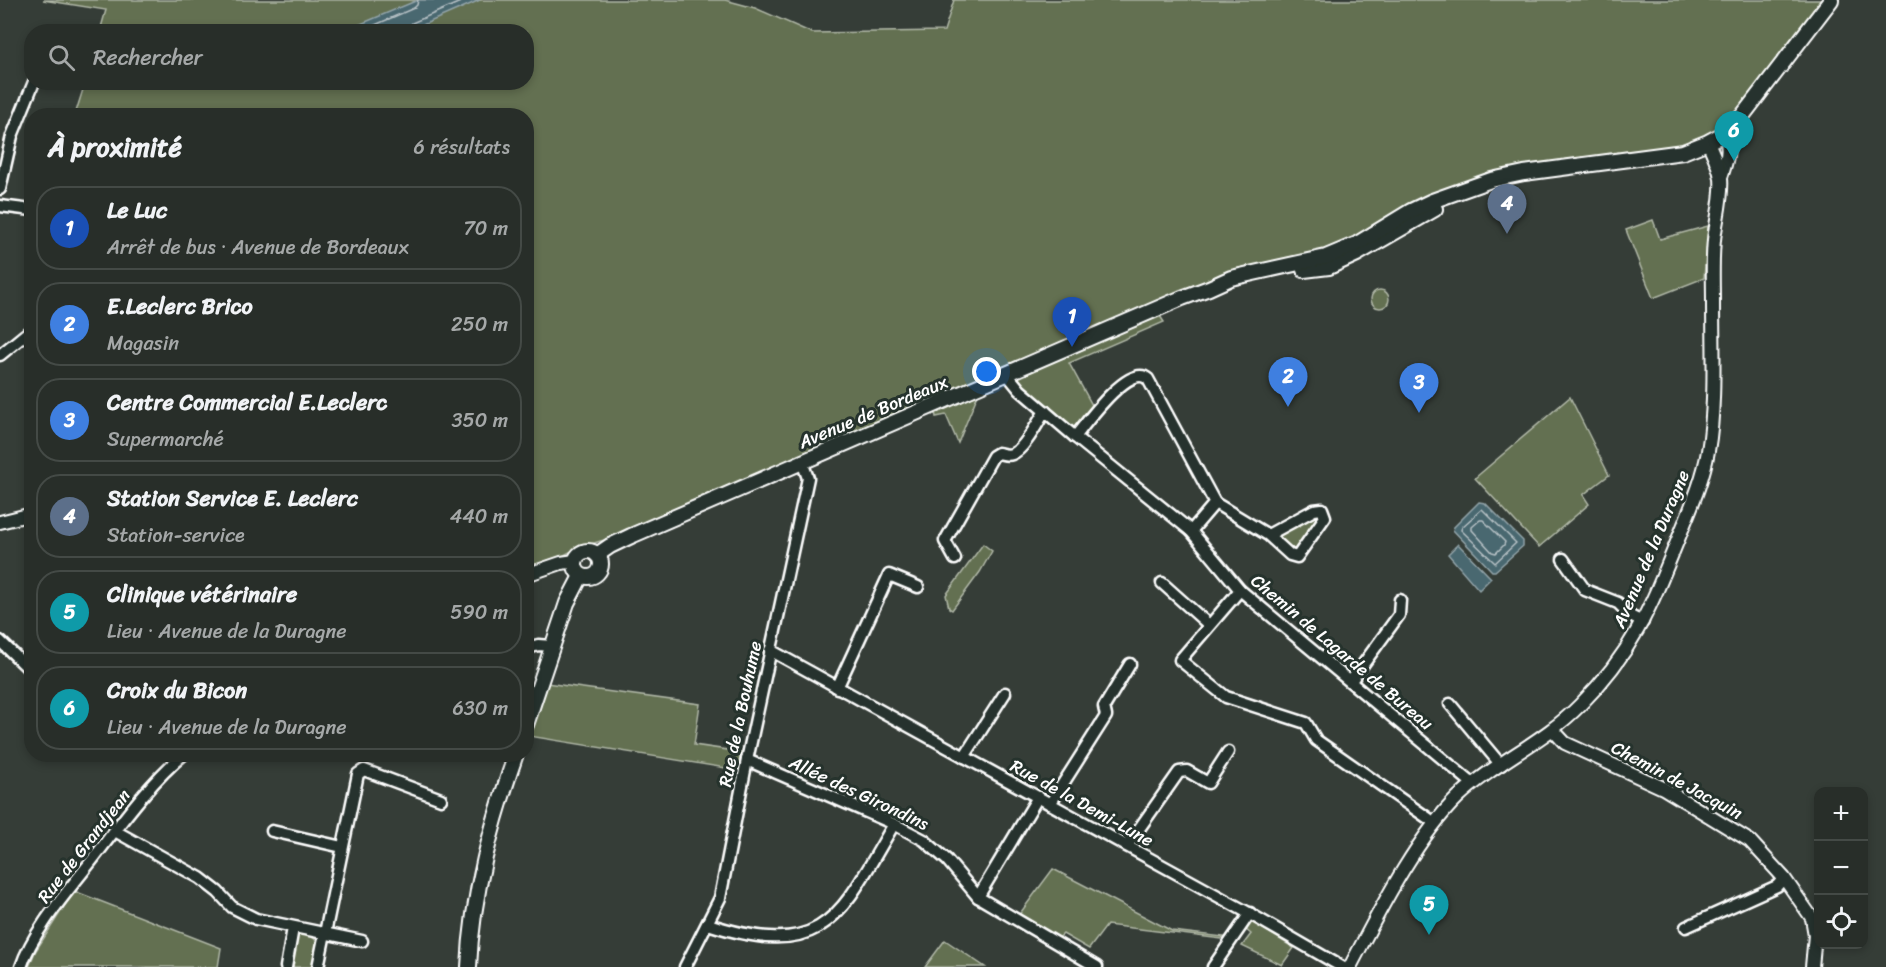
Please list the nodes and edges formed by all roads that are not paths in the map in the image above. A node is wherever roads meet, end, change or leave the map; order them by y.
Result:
1 (1832, 0) edge
2 (31, 90) edge
3 (1725, 133) junction
4 (1708, 142) junction
5 (1520, 174) junction
6 (1721, 179) junction
7 (0, 189) edge
8 (0, 206) edge
9 (24, 209) edge
10 (1209, 288) junction
11 (24, 335) edge
12 (0, 354) edge
13 (1006, 375) junction
14 (1045, 411) junction
15 (1075, 437) junction
16 (802, 462) junction
17 (1215, 503) junction
18 (24, 516) edge
19 (0, 522) edge
20 (1191, 531) junction
21 (1268, 535) junction
22 (597, 555) junction
23 (955, 559) dead end
24 (1563, 559) dead end
25 (575, 561) junction
26 (534, 572) edge
27 (581, 576) junction
28 (1162, 584) dead end
29 (918, 588) dead end
30 (1240, 590) junction
31 (1400, 600) dead end
32 (1643, 622) junction
33 (1209, 625) junction
34 (0, 640) edge
35 (534, 646) edge
36 (552, 646) junction
37 (770, 650) junction
38 (24, 664) edge
39 (1130, 664) dead end
40 (1351, 681) junction
41 (837, 687) junction
42 (1005, 693) dead end
43 (534, 701) edge
44 (1450, 704) dead end
45 (1553, 730) junction
46 (1228, 752) dead end
47 (964, 757) junction
48 (747, 760) junction
49 (174, 762) edge
50 (513, 762) edge
51 (1501, 765) junction
52 (1473, 784) junction
53 (1038, 797) junction
54 (441, 799) dead end
55 (1050, 804) junction
56 (894, 824) junction
57 (1435, 824) junction
58 (115, 831) junction
59 (272, 831) dead end
60 (1127, 846) junction
61 (342, 847) junction
62 (1784, 878) junction
63 (978, 897) junction
64 (1250, 913) junction
65 (708, 924) junction
66 (1686, 927) dead end
67 (293, 928) junction
68 (325, 934) junction
69 (362, 941) dead end
70 (21, 967) edge
71 (286, 967) edge
72 (318, 967) edge
73 (470, 967) edge
74 (685, 967) edge
75 (1097, 967) edge
76 (1213, 967) edge
77 (1342, 967) edge
78 (1350, 967) edge
79 (1812, 967) edge

1 - 3 main road
2 - 7 street
3 - 4 main road
3 - 6 street, Avenue de la Duragne
4 - 5 main road
4 - 6 street, Avenue de la Duragne
5 - 10 main road, Avenue de Bordeaux
5 - 10 main road
6 - 32 street, Avenue de la Duragne
8 - 9 street
10 - 13 main road, Avenue de Bordeaux
11 - 12 street
13 - 14 street, Chemin de Lagarde de Bureau
13 - 16 main road, Avenue de Bordeaux
14 - 15 street, Chemin de Lagarde de Bureau
14 - 23 street
15 - 17 street
15 - 20 street, Chemin de Lagarde de Bureau
16 - 22 main road, Avenue de Bordeaux
16 - 37 street, Rue de la Bouhume
17 - 20 street
17 - 21 street
18 - 19 street
20 - 30 street, Chemin de Lagarde de Bureau
21 - 21 street
22 - 25 main road
22 - 27 main road
24 - 32 street
25 - 26 street
25 - 27 main road
27 - 36 main road
28 - 33 street
29 - 41 street
30 - 33 street
30 - 40 street, Chemin de Lagarde de Bureau
31 - 40 street
32 - 45 street, Avenue de la Duragne
33 - 57 street
34 - 38 street
35 - 36 street
36 - 43 main road
37 - 41 street, Rue de la Demi-Lune
37 - 48 street, Rue de la Bouhume
39 - 55 street
40 - 52 street, Chemin de Lagarde de Bureau
41 - 47 street, Rue de la Demi-Lune
42 - 47 street
44 - 51 street
45 - 51 street, Avenue de la Duragne
45 - 62 street, Chemin de Jacquin
46 - 60 street
47 - 53 street, Rue de la Demi-Lune
48 - 56 street, Allée des Girondins
48 - 65 street, Rue de la Bouhume
49 - 58 street, Rue de Grandjean
50 - 73 main road
51 - 52 street, Avenue de la Duragne
52 - 57 street, Avenue de la Duragne
53 - 55 street, Rue de la Demi-Lune
53 - 63 street
54 - 61 street
55 - 60 street, Rue de la Demi-Lune
56 - 63 street, Allée des Girondins
56 - 65 street
57 - 78 street, Avenue de la Duragne
58 - 67 street
58 - 70 street, Rue de Grandjean
59 - 61 street
60 - 64 street, Rue de la Demi-Lune
61 - 68 street
62 - 66 street
62 - 79 street, Chemin de Jacquin
63 - 75 street, Allée des Girondins
64 - 76 street
64 - 77 street, Rue de la Demi-Lune
65 - 74 street, Rue de la Bouhume
67 - 68 street
67 - 71 street
68 - 69 street
68 - 72 street

